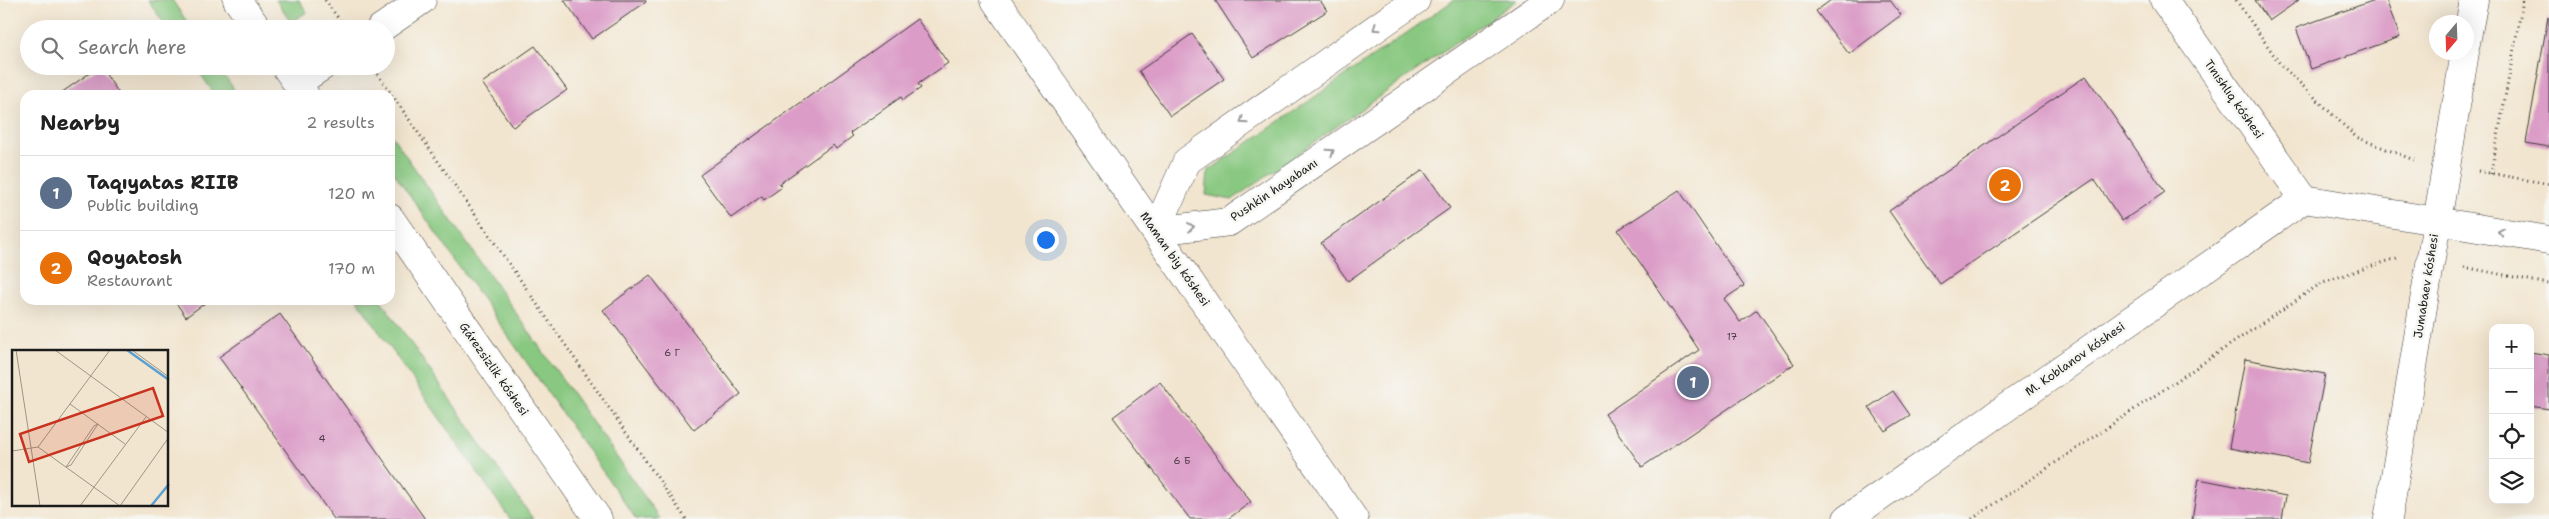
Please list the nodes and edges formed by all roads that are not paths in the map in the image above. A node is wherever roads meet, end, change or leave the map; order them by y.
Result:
1 (237, 0) edge
2 (422, 0) edge
3 (995, 0) edge
4 (1416, 0) edge
5 (1550, 0) edge
6 (2164, 0) edge
7 (2474, 0) edge
8 (2471, 15) edge
9 (251, 20) edge
10 (393, 20) edge
11 (2464, 60) edge
12 (308, 75) edge
13 (296, 82) edge
14 (2304, 199) junction
15 (2437, 221) junction
16 (395, 225) edge
17 (1156, 231) junction
18 (2549, 240) edge
19 (598, 519) edge
20 (1354, 519) edge
21 (1847, 519) edge
22 (2388, 519) edge

1 - 9 street
2 - 10 street
3 - 17 street, Maman biy kóshesi
4 -> 17 street
17 -> 5 street, Pushkin hayabanı
6 - 14 street, Tınıshlıq kóshesi
7 - 8 street
11 - 15 street, Jumabaev kóshesi
12 - 13 street
14 - 15 street
14 - 21 street, M. Koblanov kóshesi
18 -> 15 street
15 - 22 street, Jumabaev kóshesi
16 - 19 street, Gárezsizlik kóshesi
17 - 20 street, Maman biy kóshesi

